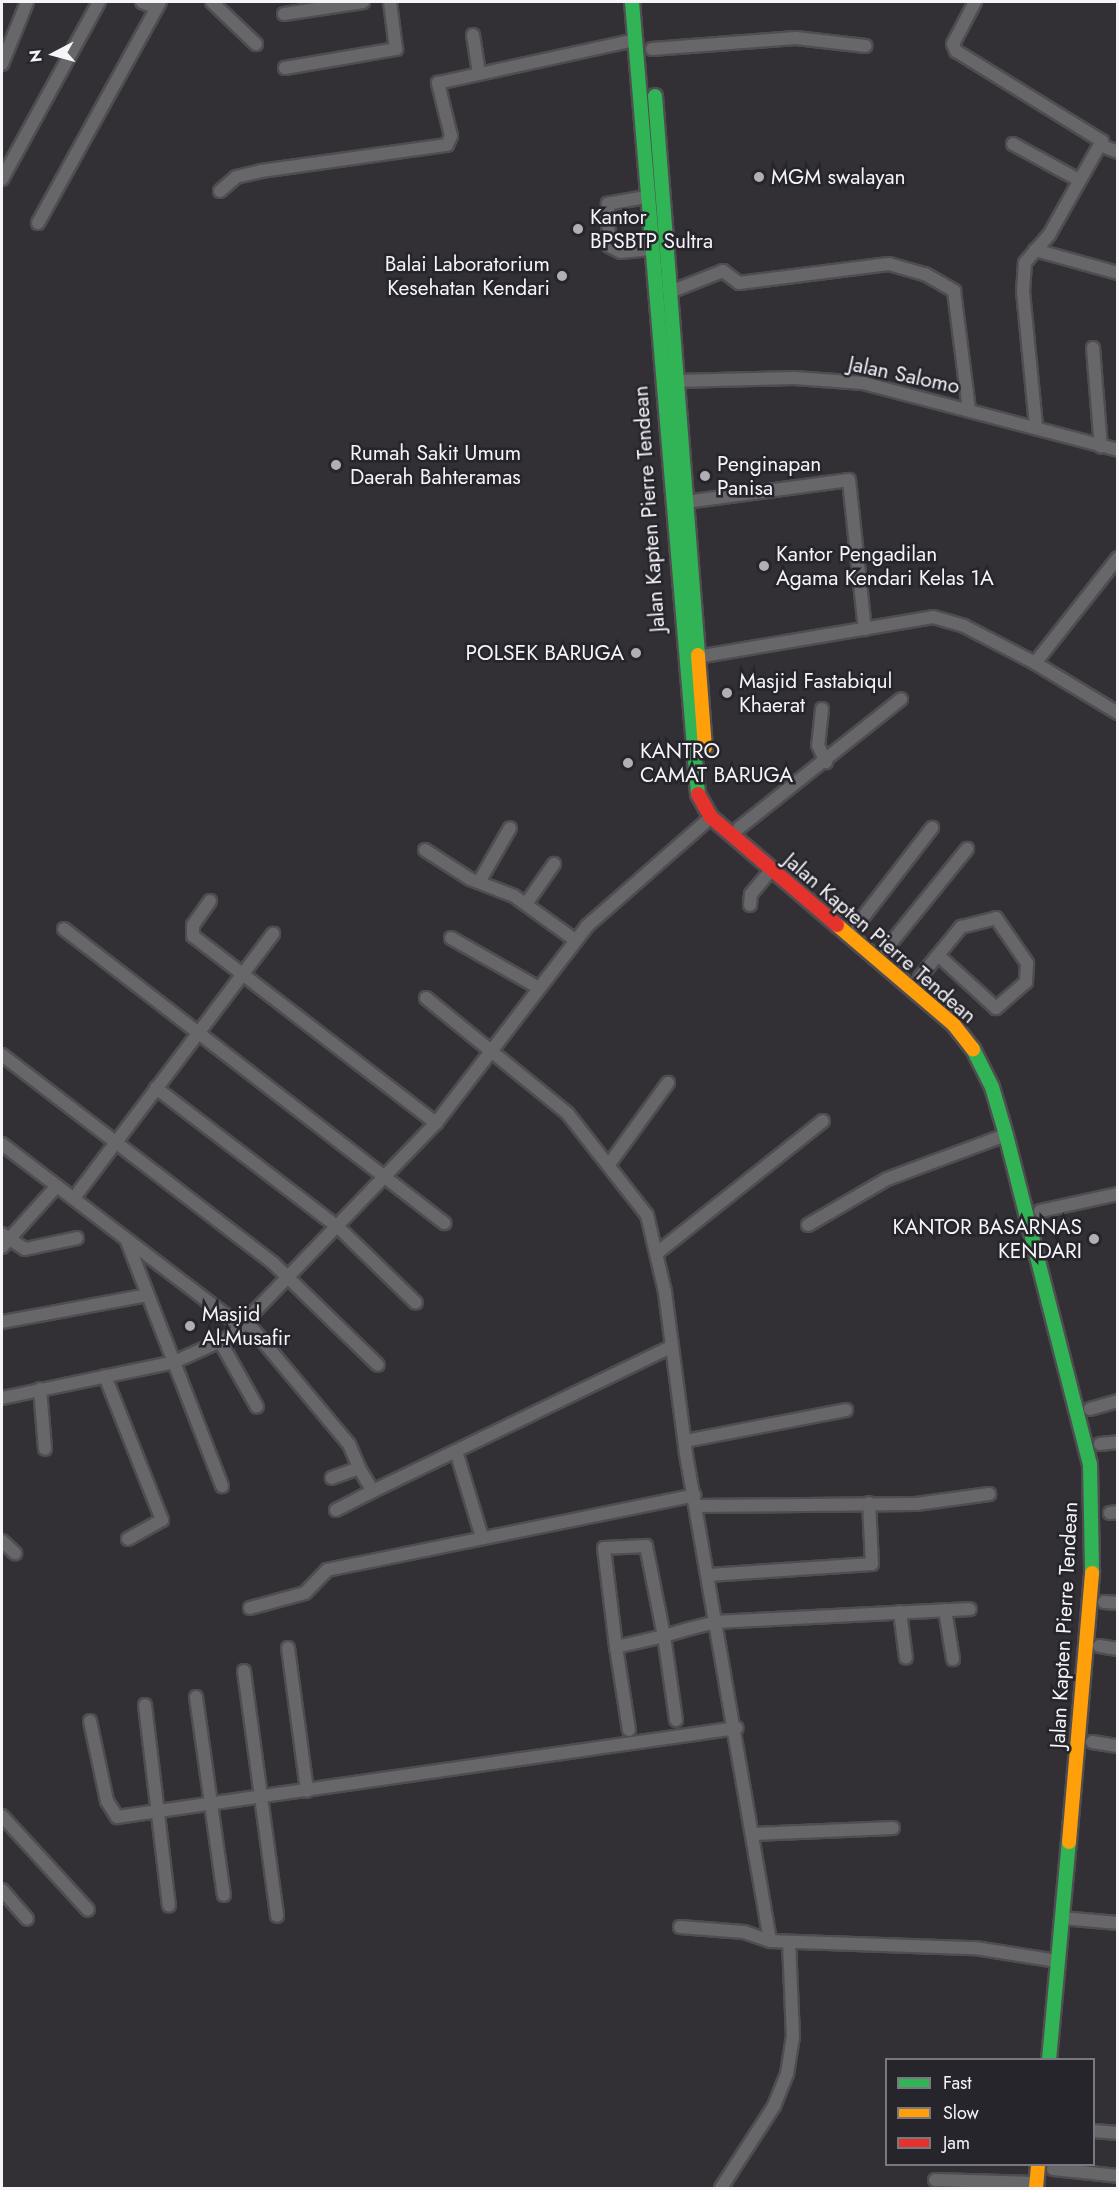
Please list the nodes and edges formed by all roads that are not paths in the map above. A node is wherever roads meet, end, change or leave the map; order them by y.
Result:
1 (27, 2) edge
2 (99, 2) edge
3 (142, 2) edge
4 (212, 2) edge
5 (363, 2) edge
6 (390, 2) edge
7 (632, 2) edge
8 (648, 2) edge
9 (975, 2) edge
10 (158, 5) edge
11 (284, 14) dead end
12 (473, 35) dead end
13 (636, 40) junction
14 (256, 44) dead end
15 (866, 46) dead end
16 (652, 49) junction
17 (2, 64) edge
18 (285, 68) dead end
19 (479, 72) junction
20 (1013, 144) dead end
21 (1100, 145) junction
22 (1118, 152) edge
23 (2, 179) edge
24 (1077, 179) junction
25 (220, 191) dead end
26 (646, 197) junction
27 (38, 223) dead end
28 (650, 249) junction
29 (1035, 250) junction
30 (1118, 273) edge
31 (670, 292) junction
32 (673, 334) junction
33 (658, 337) junction
34 (1093, 348) dead end
35 (676, 381) junction
36 (969, 409) junction
37 (1036, 427) junction
38 (1101, 447) junction
39 (1118, 450) edge
40 (686, 502) junction
41 (1118, 558) edge
42 (691, 573) junction
43 (674, 576) junction
44 (865, 629) junction
45 (697, 657) junction
46 (1035, 663) junction
47 (901, 699) dead end
48 (822, 709) dead end
49 (1118, 713) edge
50 (826, 762) junction
51 (711, 817) junction
52 (510, 828) dead end
53 (740, 828) junction
54 (932, 828) dead end
55 (967, 849) dead end
56 (425, 850) dead end
57 (554, 864) dead end
58 (771, 870) junction
59 (479, 882) junction
60 (210, 902) dead end
61 (526, 904) junction
62 (750, 905) dead end
63 (832, 914) junction
64 (857, 925) junction
65 (64, 930) dead end
66 (273, 934) dead end
67 (451, 938) dead end
68 (575, 940) junction
69 (886, 949) junction
70 (939, 956) junction
71 (242, 973) junction
72 (920, 977) junction
73 (539, 988) junction
74 (426, 998) dead end
75 (199, 1031) junction
76 (494, 1053) junction
77 (2, 1054) edge
78 (668, 1083) dead end
79 (156, 1088) junction
80 (823, 1121) dead end
81 (436, 1124) junction
82 (1006, 1135) junction
83 (115, 1143) junction
84 (2, 1144) edge
85 (610, 1163) junction
86 (387, 1178) junction
87 (57, 1186) junction
88 (1118, 1194) edge
89 (74, 1198) junction
90 (1040, 1211) junction
91 (445, 1223) dead end
92 (808, 1226) dead end
93 (339, 1228) junction
94 (76, 1238) dead end
95 (4, 1241) edge
96 (127, 1241) junction
97 (657, 1254) junction
98 (290, 1277) junction
99 (1050, 1279) junction
100 (147, 1295) junction
101 (416, 1303) dead end
102 (2, 1322) edge
103 (244, 1324) junction
104 (221, 1343) junction
105 (671, 1347) junction
106 (174, 1362) junction
107 (378, 1365) dead end
108 (105, 1376) junction
109 (40, 1389) junction
110 (2, 1398) edge
111 (1118, 1401) edge
112 (257, 1407) dead end
113 (1090, 1409) junction
114 (846, 1410) dead end
115 (685, 1441) junction
116 (1118, 1442) edge
117 (1100, 1444) junction
118 (45, 1449) dead end
119 (456, 1451) junction
120 (359, 1468) junction
121 (332, 1478) dead end
122 (222, 1486) dead end
123 (373, 1491) junction
124 (988, 1494) dead end
125 (695, 1501) junction
126 (869, 1503) junction
127 (336, 1510) dead end
128 (1111, 1521) edge
129 (482, 1537) junction
130 (128, 1539) dead end
131 (2, 1541) edge
132 (15, 1553) dead end
133 (709, 1575) junction
134 (1111, 1603) edge
135 (250, 1608) dead end
136 (970, 1609) dead end
137 (945, 1610) junction
138 (900, 1612) junction
139 (716, 1622) junction
140 (664, 1636) junction
141 (1099, 1646) junction
142 (616, 1647) junction
143 (288, 1648) dead end
144 (1118, 1649) edge
145 (906, 1658) dead end
146 (953, 1659) dead end
147 (244, 1671) dead end
148 (196, 1696) dead end
149 (145, 1705) dead end
150 (676, 1720) dead end
151 (90, 1721) dead end
152 (736, 1728) junction
153 (629, 1730) dead end
154 (1092, 1742) junction
155 (1118, 1746) edge
156 (307, 1791) junction
157 (263, 1798) junction
158 (212, 1805) junction
159 (160, 1813) junction
160 (2, 1816) edge
161 (893, 1828) dead end
162 (754, 1834) junction
163 (2, 1890) edge
164 (224, 1895) dead end
165 (169, 1906) dead end
166 (88, 1910) dead end
167 (277, 1916) dead end
168 (1069, 1918) junction
169 (27, 1919) dead end
170 (1118, 1923) edge
171 (680, 1927) dead end
172 (770, 1941) junction
173 (789, 1942) junction
174 (1057, 1960) junction
175 (1049, 2058) edge
176 (1062, 2058) edge
177 (1095, 2131) edge
178 (1118, 2133) edge
179 (1038, 2166) edge
180 (1053, 2167) edge
181 (1118, 2176) edge
182 (935, 2180) dead end
183 (1036, 2186) edge
184 (721, 2188) edge
185 (1051, 2188) edge

1 - 17 street
2 - 23 street
3 - 10 street
4 - 14 street
5 - 11 street
6 - 18 street
7 - 13 highway, Jalan Kapten Pierre Tendean
8 - 16 highway, Jalan Kapten Pierre Tendean
9 - 21 street
10 - 27 street
12 - 19 street
13 - 19 street
13 - 26 highway, Jalan Kapten Pierre Tendean
15 - 16 street
16 - 31 highway, Jalan Kapten Pierre Tendean
19 - 25 street
20 - 24 street
21 - 22 street
21 - 24 street
24 - 29 street
26 - 28 highway, Jalan Kapten Pierre Tendean
26 - 28 street
28 - 33 highway, Jalan Kapten Pierre Tendean
29 - 30 street
29 - 37 street
31 - 32 highway, Jalan Kapten Pierre Tendean
31 - 36 street
32 - 33 highway
32 - 35 highway, Jalan Kapten Pierre Tendean
33 - 43 highway, Jalan Kapten Pierre Tendean
34 - 38 street
35 - 36 street, Jalan Salomo
35 - 40 highway, Jalan Kapten Pierre Tendean
36 - 37 street, Jalan Salomo
37 - 38 street, Jalan Salomo
38 - 39 street, Jalan Salomo
40 - 42 highway, Jalan Kapten Pierre Tendean
40 - 44 street
41 - 46 street
42 - 43 highway
42 - 45 highway, Jalan Kapten Pierre Tendean
43 - 51 highway, Jalan Kapten Pierre Tendean
44 - 45 street
44 - 46 street
45 - 53 highway, Jalan Kapten Pierre Tendean
46 - 49 street
47 - 50 street
48 - 50 street
50 - 53 street
51 - 58 highway, Jalan Kapten Pierre Tendean
51 - 68 street
52 - 59 street
53 - 63 highway, Jalan Kapten Pierre Tendean
54 - 64 street
55 - 69 street
56 - 59 street
57 - 61 street
58 - 62 street
58 - 63 highway, Jalan Kapten Pierre Tendean
59 - 61 street
60 - 71 street
61 - 68 street
63 - 64 highway, Jalan Kapten Pierre Tendean
63 - 82 highway, Jalan Kapten Pierre Tendean
64 - 69 highway, Jalan Kapten Pierre Tendean
65 - 75 street
66 - 71 street
67 - 73 street
68 - 73 street
69 - 72 highway, Jalan Kapten Pierre Tendean
70 - 70 street
70 - 72 street
71 - 75 street
71 - 81 street
72 - 90 highway, Jalan Kapten Pierre Tendean
73 - 76 street
74 - 76 street
75 - 79 street
75 - 86 street
76 - 81 street
76 - 85 street
77 - 83 street
78 - 85 street
79 - 83 street
79 - 93 street
80 - 97 street
81 - 86 street
82 - 92 street
82 - 99 highway, Jalan Kapten Pierre Tendean
83 - 89 street
83 - 98 street
84 - 87 street
85 - 97 street
86 - 91 street
86 - 93 street
87 - 89 street
87 - 95 street
88 - 90 street
89 - 96 street
90 - 99 highway, Jalan Kapten Pierre Tendean
93 - 98 street
93 - 101 street
94 - 95 street
96 - 100 street
96 - 103 street
97 - 105 street
98 - 103 street
98 - 107 street
99 - 113 highway, Jalan Kapten Pierre Tendean
99 - 168 highway, Jalan Kapten Pierre Tendean
100 - 102 street
100 - 106 street
103 - 104 street
103 - 120 street
104 - 106 street
104 - 112 street
105 - 115 street
105 - 119 street
106 - 108 street
106 - 122 street
108 - 109 street
108 - 130 street
109 - 110 street
109 - 118 street
111 - 113 street
113 - 117 highway, Jalan Kapten Pierre Tendean
114 - 115 street
115 - 125 street
116 - 117 street
117 - 128 highway, Jalan Kapten Pierre Tendean
119 - 123 street
119 - 129 street
120 - 121 street
120 - 123 street
123 - 127 street
124 - 126 street
125 - 126 street
125 - 129 street
125 - 133 street
126 - 133 street
128 - 134 highway, Jalan Kapten Pierre Tendean
129 - 135 street
131 - 132 street
133 - 139 street
134 - 141 highway, Jalan Kapten Pierre Tendean
136 - 137 street
137 - 138 street
137 - 146 street
138 - 139 street
138 - 145 street
139 - 140 street
139 - 152 street
140 - 142 street
140 - 142 street
140 - 150 street
141 - 144 street
141 - 154 highway, Jalan Kapten Pierre Tendean
142 - 153 street
143 - 156 street
147 - 157 street
148 - 158 street
149 - 159 street
151 - 159 street
152 - 156 street
152 - 162 street
154 - 155 street
154 - 168 highway, Jalan Kapten Pierre Tendean
156 - 157 street
157 - 158 street
157 - 167 street
158 - 159 street
158 - 164 street
159 - 165 street
160 - 166 street
161 - 162 street
162 - 172 street
163 - 169 street
168 - 170 street
168 - 174 highway, Jalan Kapten Pierre Tendean
168 - 176 highway, Jalan Kapten Pierre Tendean
171 - 172 street
172 - 173 street
173 - 174 street
173 - 184 street
174 - 175 highway, Jalan Kapten Pierre Tendean
177 - 178 street
179 - 183 highway
180 - 181 street
180 - 185 highway
182 - 183 street

